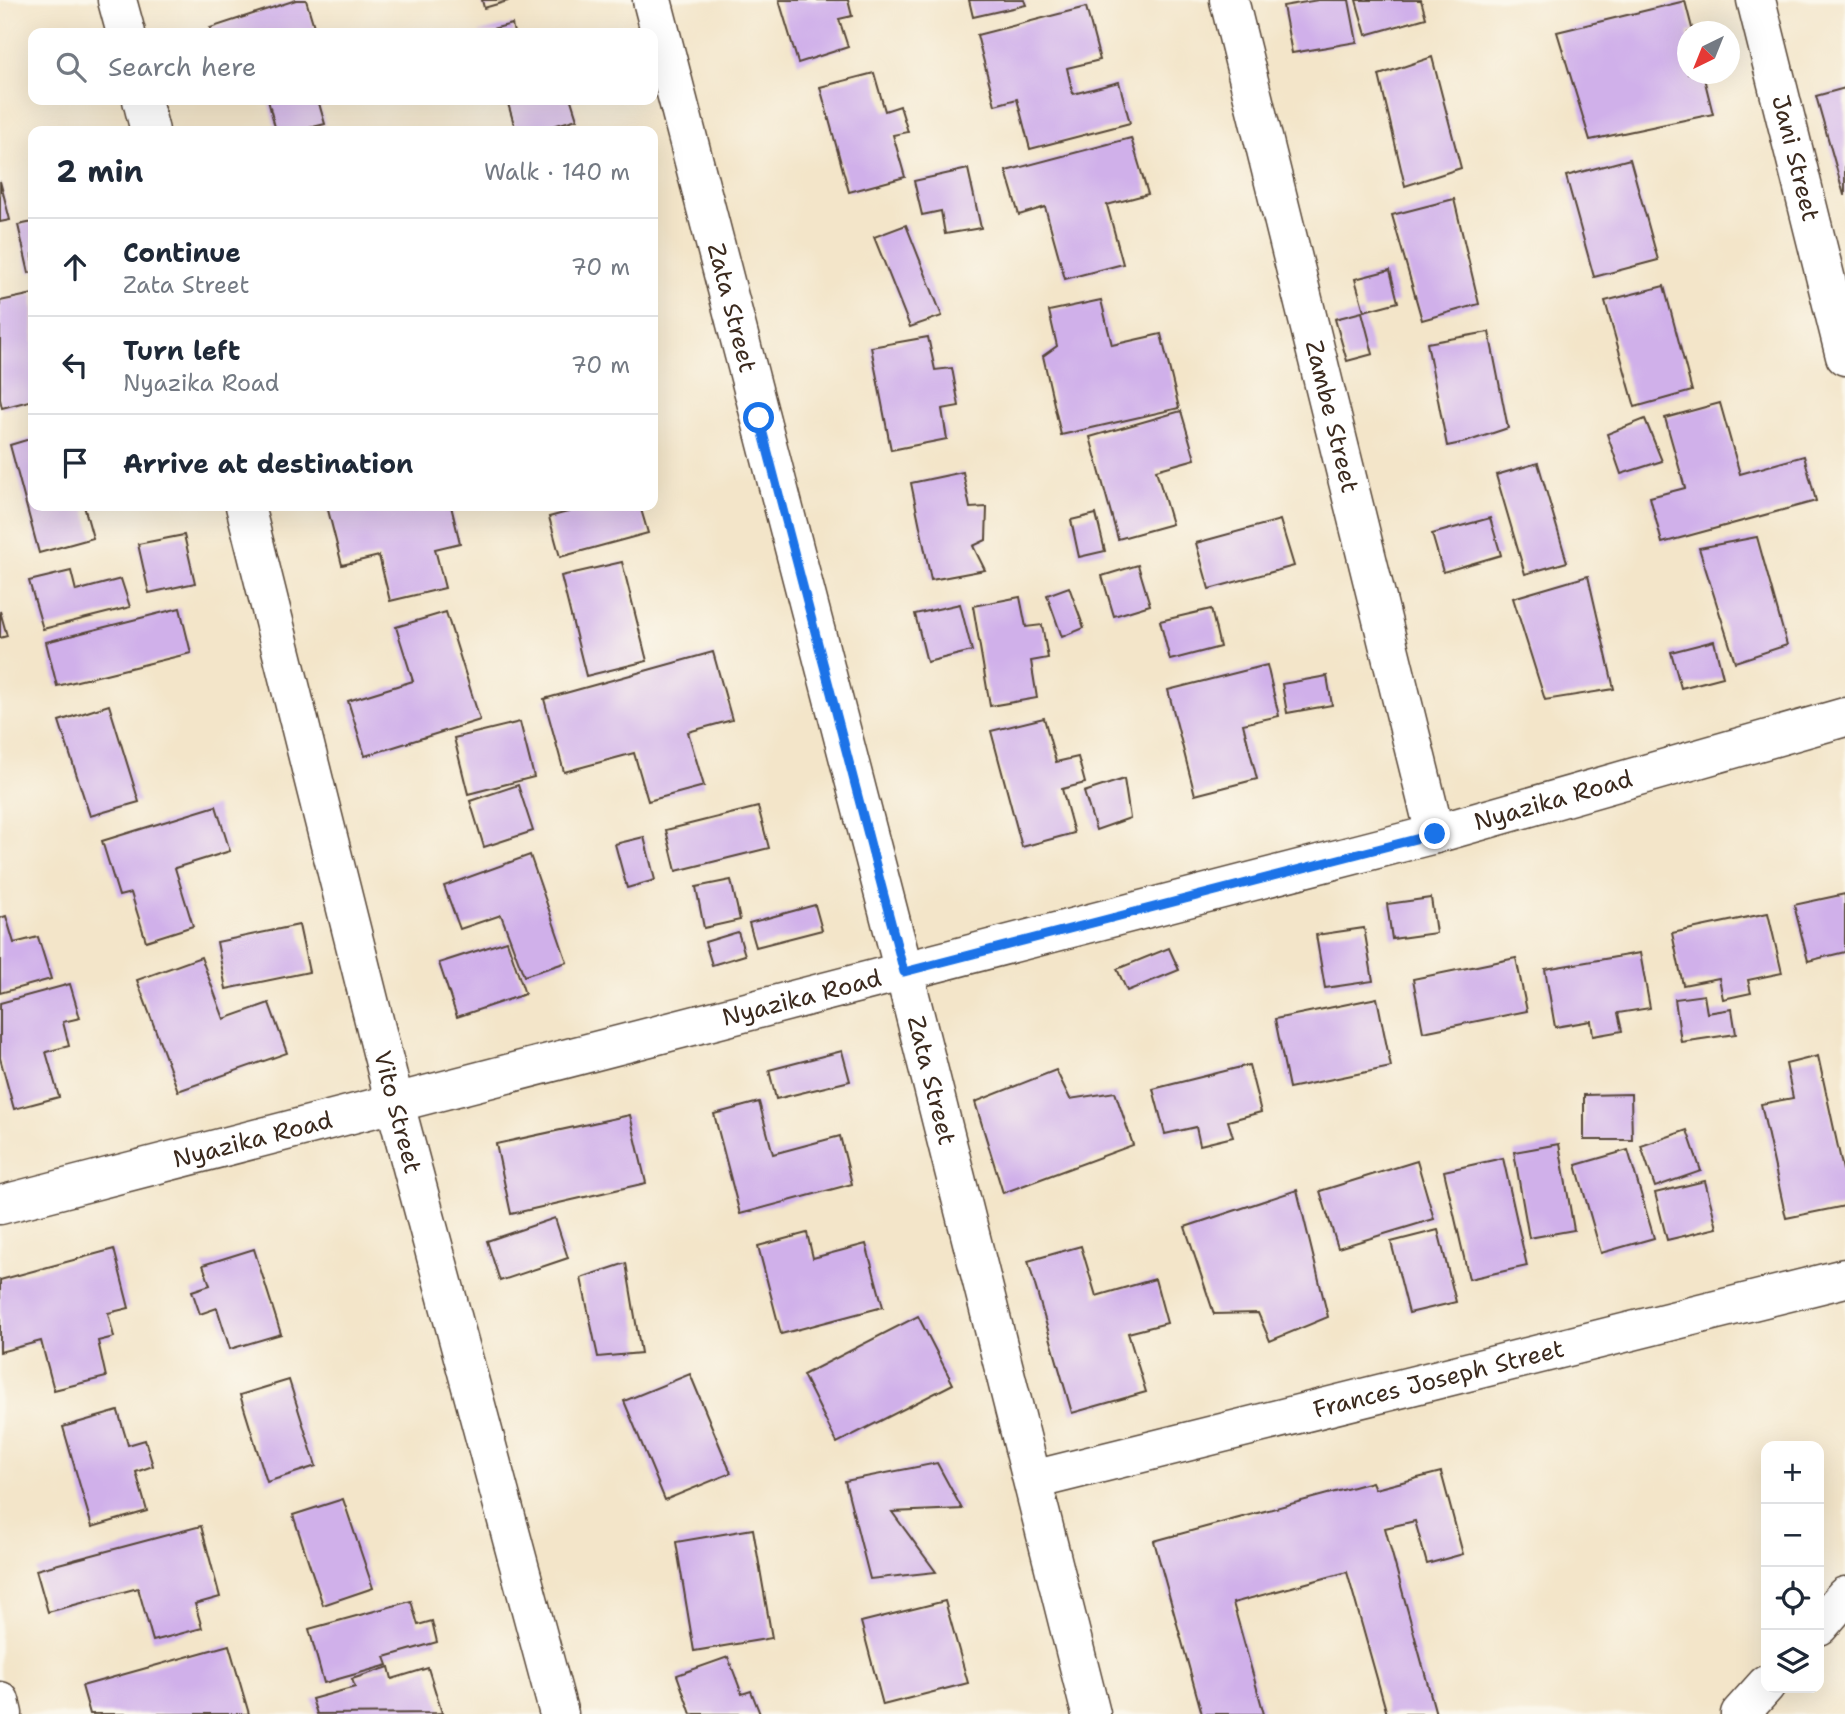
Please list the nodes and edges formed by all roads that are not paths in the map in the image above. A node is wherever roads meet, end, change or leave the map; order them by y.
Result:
1 (117, 0) edge
2 (652, 0) edge
3 (1229, 0) edge
4 (1756, 0) edge
5 (125, 28) edge
6 (143, 105) edge
7 (149, 126) edge
8 (1845, 356) edge
9 (246, 511) edge
10 (1845, 717) edge
11 (1435, 834) junction
12 (904, 972) junction
13 (395, 1104) junction
14 (0, 1205) edge
15 (1845, 1278) edge
16 (1032, 1480) junction
17 (1845, 1596) edge
18 (1824, 1620) edge
19 (1761, 1691) edge
20 (0, 1701) edge
21 (3, 1714) edge
22 (559, 1714) edge
23 (1091, 1714) edge
24 (1740, 1714) edge

1 - 5 street
2 - 12 street, Zata Street
3 - 11 street, Zambe Street
4 - 8 street, Jani Street
6 - 7 street
9 - 13 street, Vito Street
10 - 11 street, Nyazika Road
11 - 12 street, Nyazika Road
12 - 13 street, Nyazika Road
12 - 16 street, Zata Street
13 - 14 street, Nyazika Road
13 - 22 street, Vito Street
15 - 16 street, Frances Joseph Street
16 - 23 street, Zata Street
17 - 18 street
19 - 24 street
20 - 21 street

